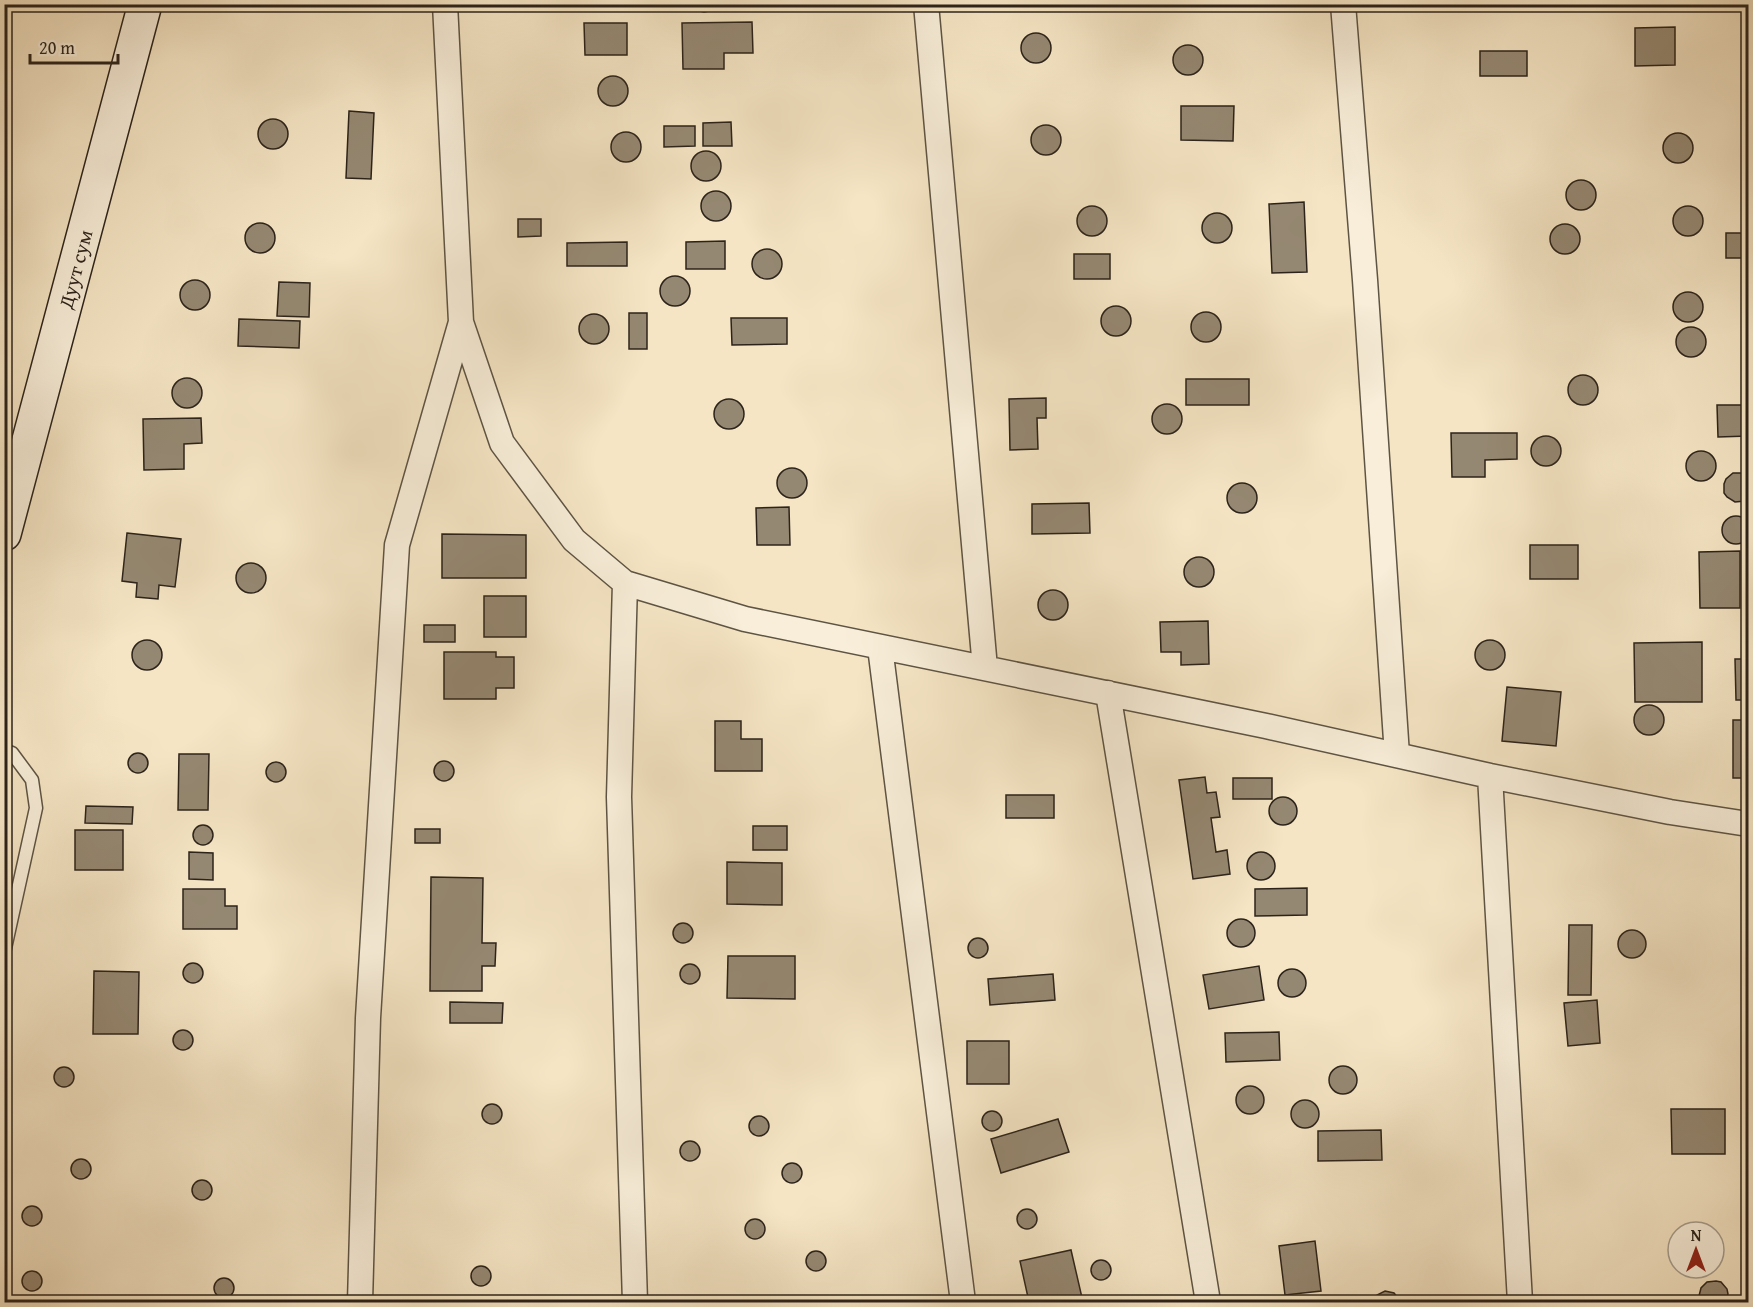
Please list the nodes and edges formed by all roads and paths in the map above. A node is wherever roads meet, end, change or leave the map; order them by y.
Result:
1 (144, 4) edge
2 (445, 4) edge
3 (926, 4) edge
4 (1343, 4) edge
5 (461, 322) junction
6 (4, 534) edge
7 (625, 583) junction
8 (880, 647) junction
9 (985, 668) junction
10 (1108, 693) junction
11 (4, 750) edge
12 (1397, 755) junction
13 (1490, 776) junction
14 (1749, 824) edge
15 (4, 953) edge
16 (360, 1302) edge
17 (635, 1302) edge
18 (963, 1302) edge
19 (1208, 1302) edge
20 (1520, 1302) edge

1 - 6 main road, Дуут сум
2 - 5 street
3 - 9 street
4 - 12 street
5 - 7 street
5 - 16 street
7 - 8 street
7 - 17 street
8 - 9 street
8 - 18 street
9 - 10 street
10 - 12 street
10 - 19 street
11 - 15 lane
12 - 13 street
13 - 14 street
13 - 20 street

